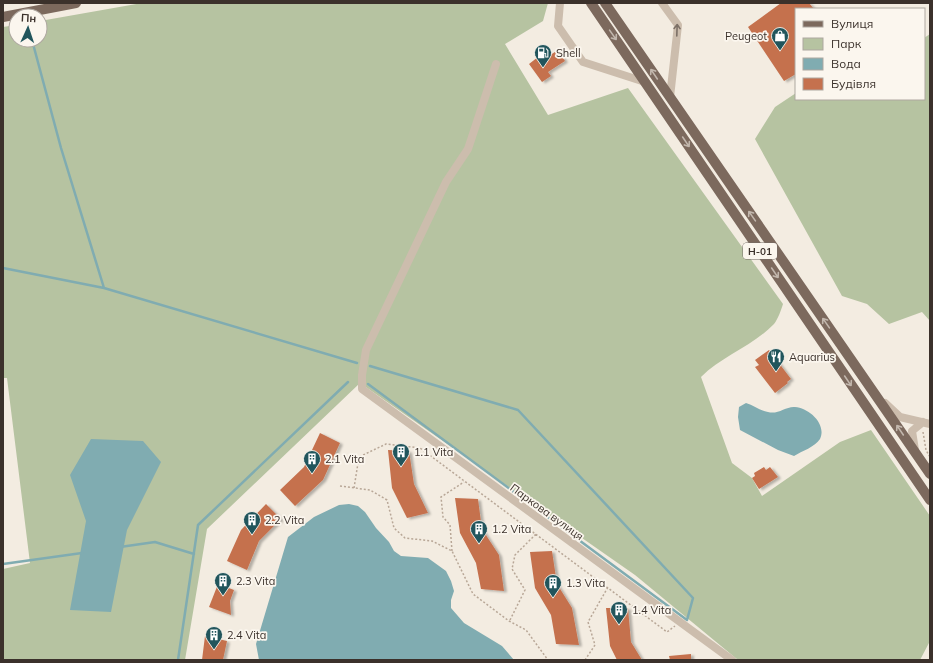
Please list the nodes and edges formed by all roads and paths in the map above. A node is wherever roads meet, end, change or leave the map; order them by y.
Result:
1 (38, 3) edge
2 (76, 3) edge
3 (560, 3) edge
4 (591, 3) edge
5 (605, 3) edge
6 (662, 3) edge
7 (7, 16) edge
8 (496, 64) dead end
9 (645, 82) junction
10 (670, 97) junction
11 (872, 389) junction
12 (926, 423) edge
13 (916, 453) junction
14 (930, 457) edge
15 (930, 474) edge
16 (464, 481) junction
17 (340, 486) dead end
18 (354, 488) junction
19 (930, 500) edge
20 (536, 534) junction
21 (452, 551) junction
22 (608, 587) junction
23 (509, 621) junction
24 (680, 622) junction
25 (548, 660) edge
26 (585, 660) edge
27 (732, 660) edge

1 - 7 main road
2 - 7 main road
3 - 9 street
4 -> 9 main road, Н-01
10 -> 5 main road, Н-01
10 -> 6 street
8 - 24 street, Паркова вулиця
9 -> 19 main road, Н-01
11 -> 10 main road, Н-01
11 - 12 street
13 -> 11 main road, Н-01
12 - 13 street
12 - 14 path
13 - 15 main road, Н-01
16 - 18 path
16 - 20 path
16 - 21 path
17 - 18 path
18 - 21 path
20 - 22 path
20 - 23 path
21 - 23 path
22 - 24 path
22 - 26 path
23 - 25 path
24 - 27 street, Паркова вулиця

